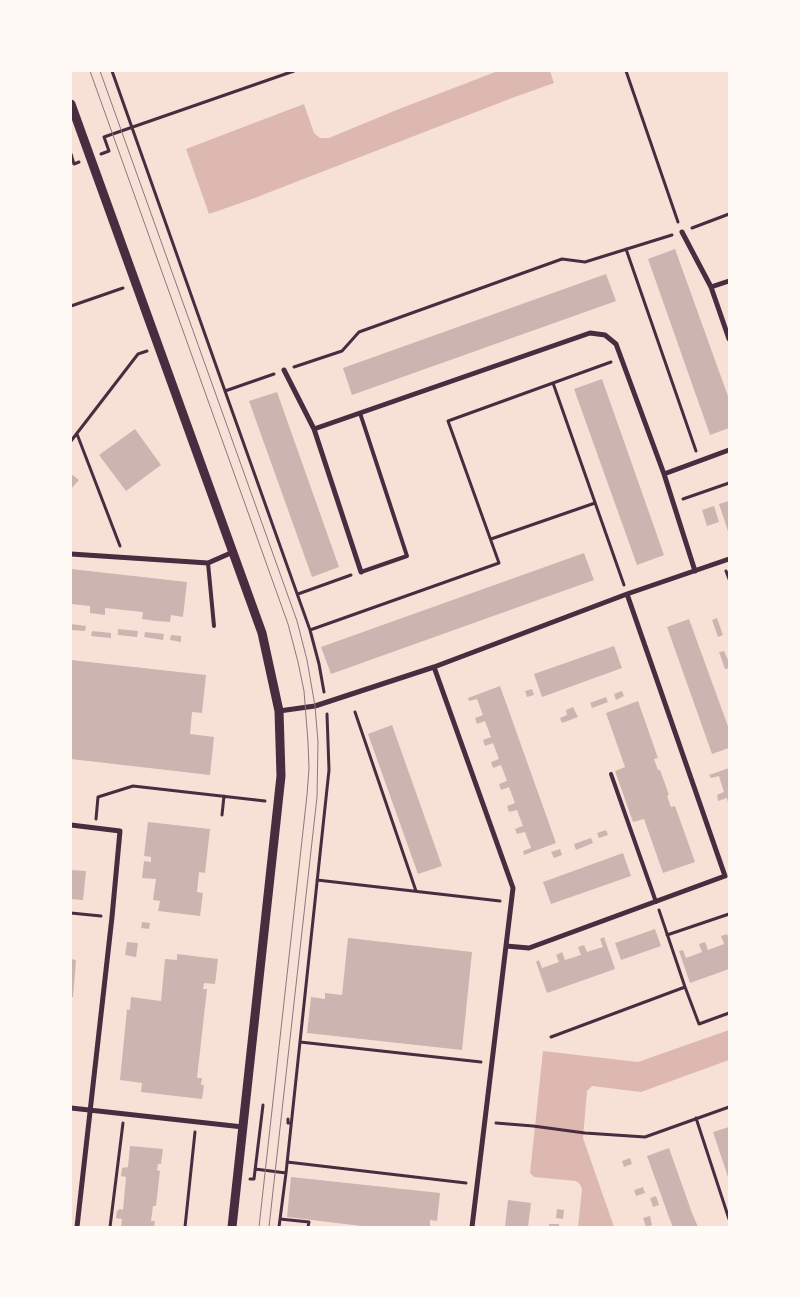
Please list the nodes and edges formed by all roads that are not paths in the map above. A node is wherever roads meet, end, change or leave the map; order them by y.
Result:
1 (71, 104) edge
2 (682, 232) road end
3 (729, 281) edge
4 (711, 287) junction
5 (729, 339) edge
6 (284, 370) road end
7 (360, 413) junction
8 (314, 429) junction
9 (729, 450) edge
10 (664, 474) junction
11 (233, 552) junction
12 (71, 554) edge
13 (729, 559) edge
14 (208, 563) junction
15 (695, 571) junction
16 (362, 572) joint
17 (627, 594) junction
18 (214, 626) dead end
19 (434, 667) junction
20 (279, 711) junction
21 (611, 774) dead end
22 (71, 825) edge
23 (656, 902) junction
24 (506, 946) junction
25 (71, 1108) edge
26 (90, 1110) junction
27 (243, 1127) junction
28 (77, 1227) edge
29 (232, 1227) edge
30 (472, 1227) edge

1 - 11 street
2 - 4 street
3 - 4 street
4 - 5 street
6 - 8 street
7 - 8 street
7 - 10 street
7 - 16 lane
8 - 16 street
9 - 10 street
10 - 15 street
11 - 14 street
11 - 20 street
12 - 14 street
13 - 15 street
14 - 18 lane
15 - 17 street
17 - 19 street
17 - 23 street
19 - 20 street
19 - 24 street
20 - 27 street
21 - 23 lane
22 - 26 street
23 - 24 street
24 - 30 street
25 - 26 street
26 - 27 street
26 - 28 street
27 - 29 street

